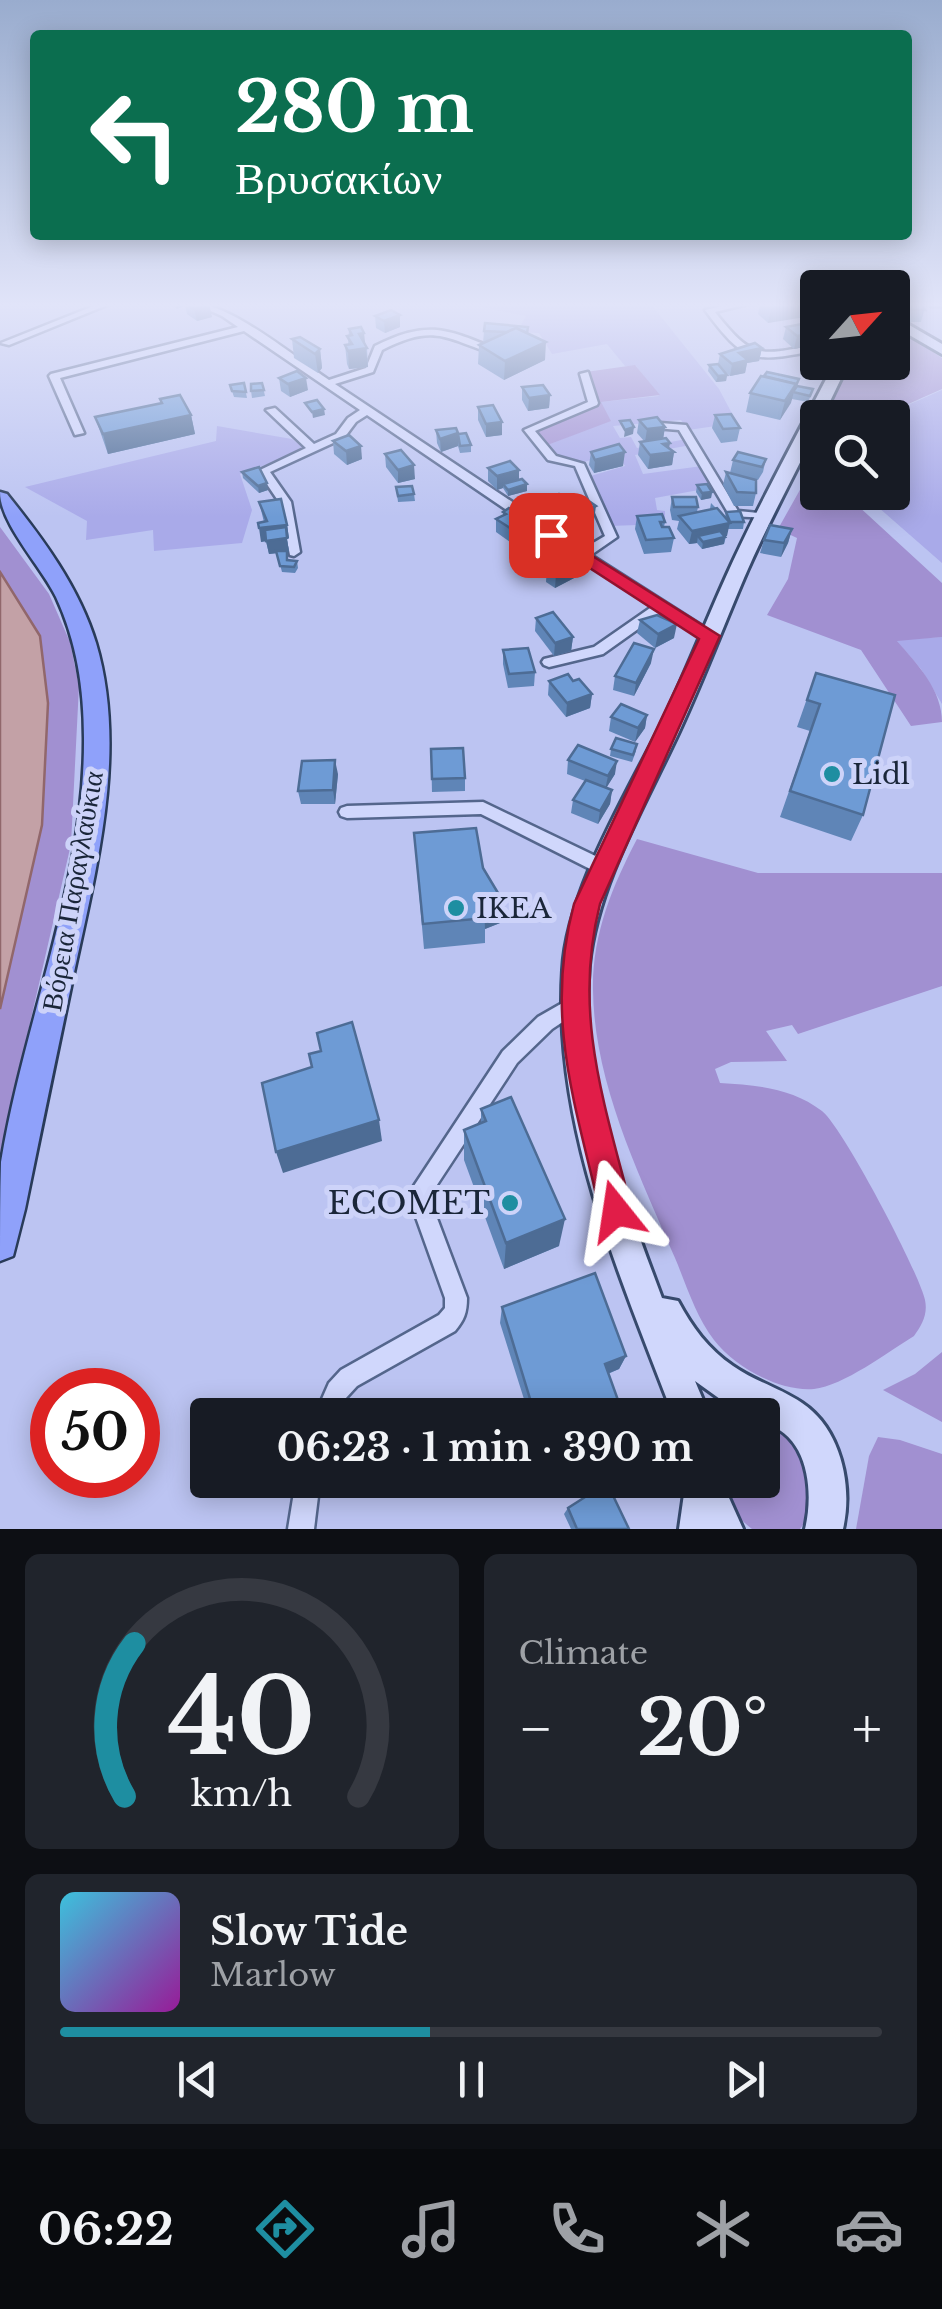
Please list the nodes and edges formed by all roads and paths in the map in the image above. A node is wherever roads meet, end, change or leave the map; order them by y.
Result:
1 (61, 374) edge
2 (315, 374) edge
3 (356, 374) edge
4 (585, 374) dead end
5 (833, 380) edge
6 (328, 383) junction
7 (270, 410) dead end
8 (368, 410) junction
9 (648, 426) edge
10 (79, 432) dead end
11 (313, 449) junction
12 (0, 498) edge
13 (734, 514) junction
14 (719, 515) edge
15 (764, 516) junction
16 (294, 552) dead end
17 (582, 555) junction
18 (660, 606) junction
19 (710, 636) junction
20 (549, 662) dead end
21 (347, 812) dead end
22 (604, 868) junction
23 (573, 1005) junction
24 (0, 1242) edge
25 (627, 1251) junction
26 (334, 1398) edge
27 (684, 1398) edge
28 (753, 1398) edge
29 (780, 1412) edge
30 (305, 1498) edge
31 (701, 1498) edge
32 (710, 1498) edge
33 (830, 1521) edge
34 (301, 1529) edge
35 (698, 1529) edge
36 (724, 1529) edge

1 - 10 street
2 - 6 street
3 - 6 street
4 - 17 street
5 - 15 main road
6 - 8 street
7 - 11 street
8 - 11 street
8 - 17 street
9 - 13 street
11 - 16 street
12 - 24 main road, Βόρεια Παραγλαύκια
13 - 14 street
13 - 15 street
15 - 19 main road
17 - 18 street
18 - 19 street
18 - 20 street
19 - 22 main road
21 - 22 street
22 - 23 main road
23 - 25 main road
23 - 26 street
25 - 27 main road
25 - 28 main road
29 - 33 main road
30 - 34 street
31 - 35 main road
32 - 36 main road

